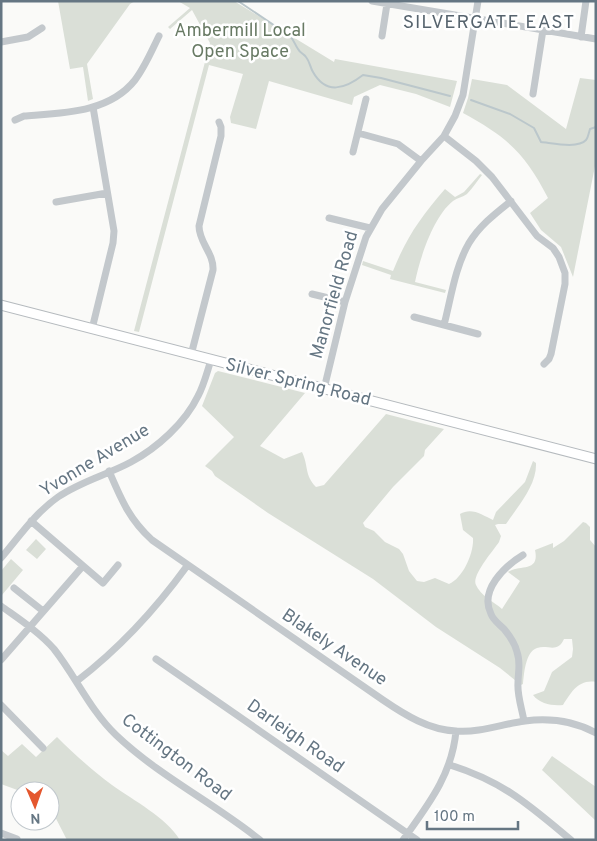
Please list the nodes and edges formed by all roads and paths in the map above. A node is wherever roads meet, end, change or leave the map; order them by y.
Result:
1 (372, 1) edge
2 (478, 1) edge
3 (586, 1) edge
4 (387, 4) junction
5 (476, 18) junction
6 (42, 28) dead end
7 (543, 30) junction
8 (159, 36) dead end
9 (382, 36) dead end
10 (581, 37) junction
11 (596, 39) edge
12 (1, 42) edge
13 (533, 94) dead end
14 (366, 99) dead end
15 (93, 107) junction
16 (15, 120) dead end
17 (219, 122) dead end
18 (358, 133) junction
19 (444, 136) junction
20 (352, 152) dead end
21 (421, 160) junction
22 (108, 193) junction
23 (511, 200) junction
24 (56, 202) dead end
25 (329, 218) dead end
26 (370, 228) junction
27 (312, 294) dead end
28 (345, 302) junction
29 (1, 305) edge
30 (414, 318) dead end
31 (444, 325) junction
32 (92, 329) junction
33 (478, 334) dead end
34 (191, 355) junction
35 (211, 360) junction
36 (544, 364) dead end
37 (324, 389) junction
38 (596, 459) edge
39 (109, 471) junction
40 (31, 522) junction
41 (523, 555) dead end
42 (1, 558) edge
43 (118, 565) dead end
44 (82, 566) junction
45 (187, 566) junction
46 (14, 588) dead end
47 (1, 606) edge
48 (43, 611) junction
49 (30, 627) junction
50 (156, 659) dead end
51 (1, 660) edge
52 (77, 681) junction
53 (1, 705) edge
54 (524, 721) junction
55 (456, 732) junction
56 (596, 733) edge
57 (43, 748) dead end
58 (450, 765) junction
59 (1, 833) edge
60 (405, 837) edge
61 (18, 840) edge
62 (260, 840) edge
63 (417, 840) edge
64 (571, 840) edge

1 - 4 street
2 - 5 street, Manorfield Road
3 - 10 street
4 - 5 street
4 - 9 street
5 - 7 street
5 - 19 street, Manorfield Road
6 - 12 street
7 - 10 street
7 - 13 street
8 - 15 street
10 - 11 street
14 - 18 street
15 - 16 street
15 - 22 street
17 - 34 street
18 - 20 street
18 - 21 street
19 - 21 street, Manorfield Road
19 - 23 street
21 - 26 street, Manorfield Road
22 - 24 street
22 - 32 street
23 - 31 street
23 - 36 street
25 - 26 street
26 - 28 street, Manorfield Road
27 - 28 street
28 - 37 street, Manorfield Road
29 - 32 main road, Silver Spring Road
30 - 31 street
31 - 33 street
32 - 34 main road, Silver Spring Road
34 - 35 main road, Silver Spring Road
35 - 37 main road, Silver Spring Road
35 - 39 street, Yvonne Avenue
37 - 38 main road, Silver Spring Road
39 - 40 street, Yvonne Avenue
39 - 45 street, Blakely Avenue
40 - 42 street, Yvonne Avenue
40 - 44 street
41 - 54 street
43 - 44 street
44 - 48 street
45 - 52 street
45 - 55 street, Blakely Avenue
46 - 48 street
47 - 49 street, Cottington Road
48 - 49 street
49 - 51 street
49 - 52 street, Cottington Road
50 - 60 street, Darleigh Road
52 - 62 street, Cottington Road
53 - 57 street
54 - 55 street, Blakely Avenue
54 - 56 street, Blakely Avenue
55 - 58 street
58 - 60 street
58 - 64 street
59 - 61 street
60 - 63 street, Darleigh Road

